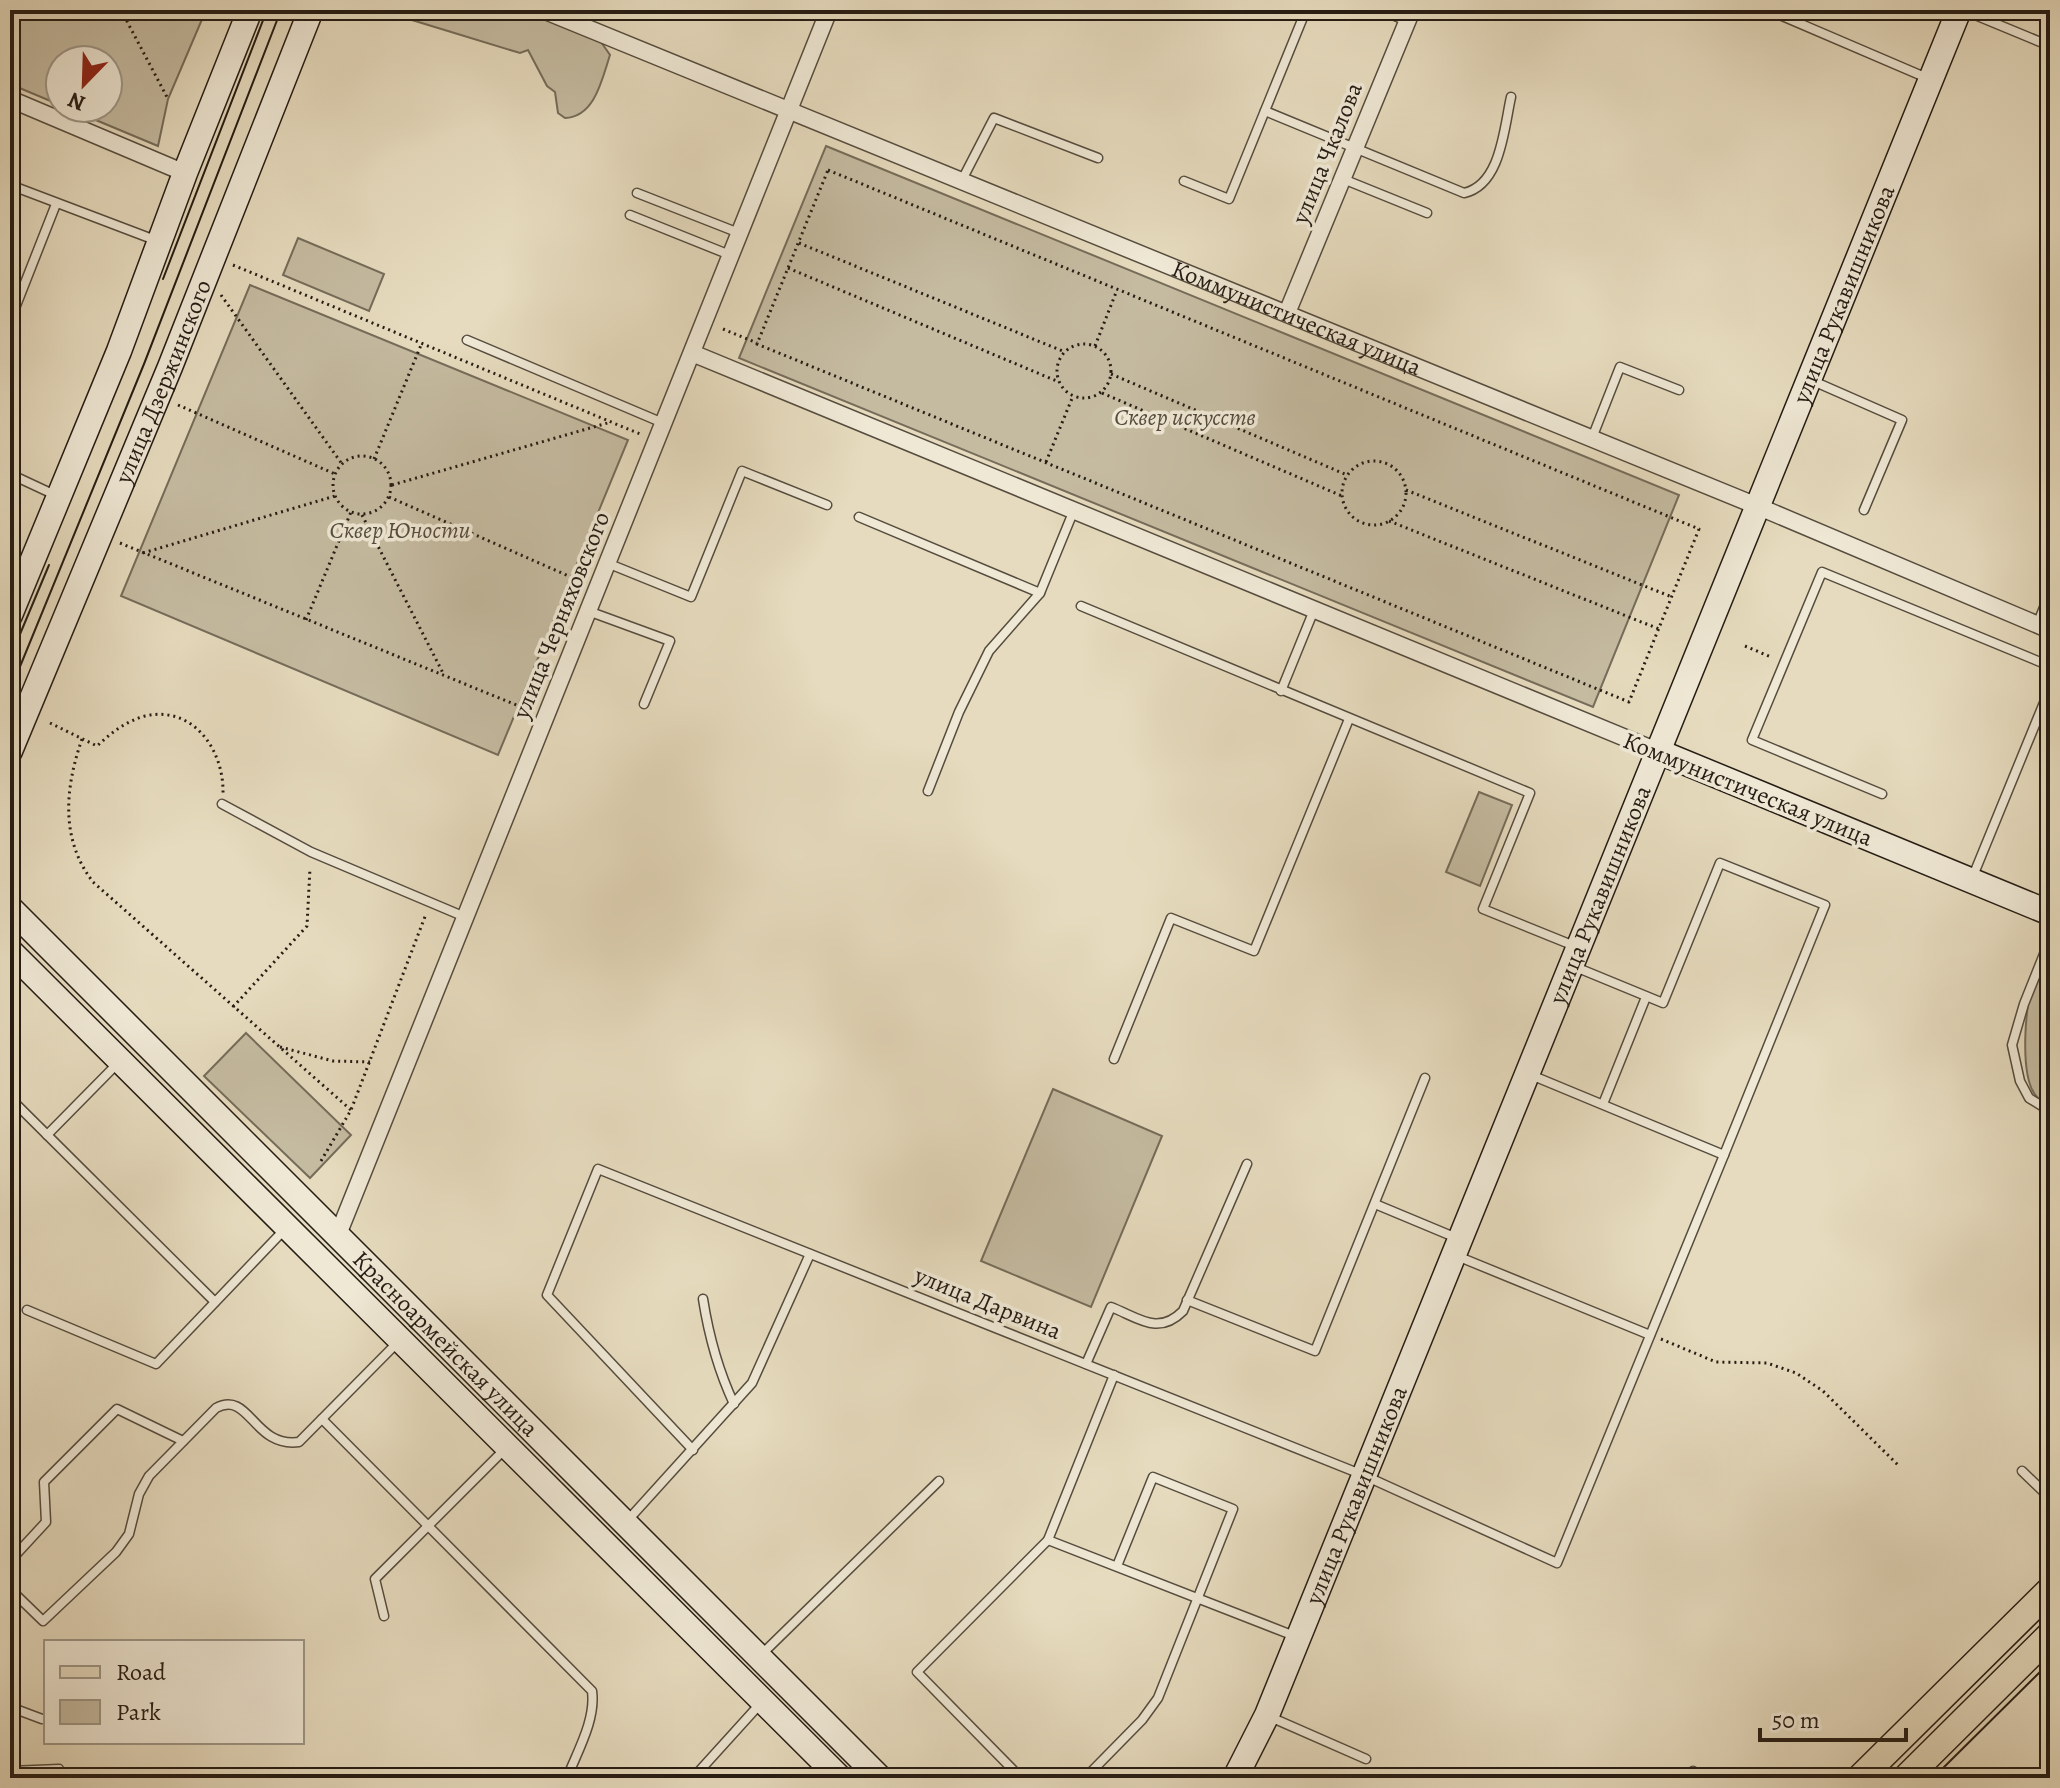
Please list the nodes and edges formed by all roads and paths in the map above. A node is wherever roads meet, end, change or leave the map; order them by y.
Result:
1 (35, 10) edge
2 (99, 10) edge
3 (120, 10) edge
4 (184, 10) edge
5 (250, 10) edge
6 (311, 10) edge
7 (543, 10) edge
8 (829, 10) edge
9 (1306, 10) edge
10 (1380, 10) edge
11 (1960, 10) edge
12 (1773, 12) edge
13 (1410, 16) edge
14 (203, 17) dead end
15 (10, 21) edge
16 (2050, 46) edge
17 (1931, 79) junction
18 (1511, 97) dead end
19 (10, 99) edge
20 (168, 99) dead end
21 (789, 109) junction
22 (1265, 111) junction
23 (1354, 150) junction
24 (1098, 158) dead end
25 (185, 173) junction
26 (1342, 178) junction
27 (962, 180) junction
28 (1184, 181) dead end
29 (10, 185) edge
30 (637, 193) dead end
31 (56, 204) junction
32 (1427, 213) dead end
33 (630, 215) dead end
34 (739, 233) junction
35 (159, 242) junction
36 (799, 243) junction
37 (730, 255) junction
38 (223, 261) dead end
39 (788, 268) junction
40 (214, 285) dead end
41 (1118, 289) junction
42 (1287, 313) junction
43 (10, 321) edge
44 (723, 329) dead end
45 (467, 340) dead end
46 (757, 344) junction
47 (421, 345) junction
48 (1095, 346) junction
49 (1065, 352) junction
50 (692, 353) junction
51 (1111, 374) junction
52 (1809, 379) junction
53 (1059, 382) junction
54 (1679, 390) dead end
55 (1102, 393) junction
56 (1073, 396) junction
57 (171, 401) dead end
58 (657, 421) junction
59 (611, 422) junction
60 (1592, 438) junction
61 (374, 459) junction
62 (1046, 462) junction
63 (342, 464) junction
64 (10, 474) edge
65 (335, 474) junction
66 (1347, 475) junction
67 (392, 485) junction
68 (1406, 490) junction
69 (335, 496) junction
70 (1342, 496) junction
71 (59, 497) junction
72 (389, 497) junction
73 (827, 505) dead end
74 (1757, 506) junction
75 (1074, 510) junction
76 (1864, 510) dead end
77 (351, 512) junction
78 (362, 515) junction
79 (859, 517) dead end
80 (1389, 521) junction
81 (118, 542) dead end
82 (143, 553) junction
83 (607, 563) junction
84 (584, 582) dead end
85 (1040, 593) junction
86 (1672, 597) junction
87 (2050, 603) edge
88 (1081, 606) dead end
89 (1315, 610) junction
90 (588, 611) junction
91 (10, 615) edge
92 (306, 620) junction
93 (2045, 628) edge
94 (1659, 629) junction
95 (1745, 646) dead end
96 (1784, 662) junction
97 (2050, 666) edge
98 (445, 676) junction
99 (2050, 688) edge
100 (1281, 691) junction
101 (644, 704) dead end
102 (531, 711) dead end
103 (1349, 719) junction
104 (50, 723) dead end
105 (82, 739) junction
106 (10, 751) edge
107 (1657, 751) junction
108 (928, 791) dead end
109 (1882, 794) dead end
110 (222, 804) joint
111 (311, 852) junction
112 (1971, 881) junction
113 (430, 903) junction
114 (10, 908) edge
115 (2050, 913) edge
116 (465, 917) junction
117 (2050, 939) edge
118 (10, 951) edge
119 (1574, 956) junction
120 (1646, 997) junction
121 (233, 1007) junction
122 (276, 1046) junction
123 (1114, 1059) dead end
124 (121, 1061) junction
125 (370, 1062) junction
126 (1526, 1073) junction
127 (1425, 1078) dead end
128 (10, 1098) edge
129 (1603, 1104) junction
130 (351, 1110) junction
131 (2050, 1111) edge
132 (47, 1135) junction
133 (1724, 1155) junction
134 (321, 1161) dead end
135 (1247, 1164) dead end
136 (1375, 1204) junction
137 (287, 1227) junction
138 (337, 1237) junction
139 (1456, 1246) junction
140 (810, 1254) junction
141 (318, 1258) junction
142 (703, 1299) dead end
143 (1187, 1300) junction
144 (215, 1302) junction
145 (27, 1310) dead end
146 (1650, 1335) junction
147 (401, 1340) junction
148 (1086, 1364) junction
149 (1114, 1375) junction
150 (734, 1404) junction
151 (322, 1419) junction
152 (183, 1441) junction
153 (507, 1446) junction
154 (693, 1450) junction
155 (1899, 1466) dead end
156 (2022, 1471) dead end
157 (1363, 1475) junction
158 (939, 1481) dead end
159 (2050, 1498) edge
160 (625, 1524) junction
161 (428, 1525) junction
162 (1048, 1540) junction
163 (10, 1561) edge
164 (1117, 1566) junction
165 (10, 1589) edge
166 (2050, 1590) edge
167 (1197, 1598) junction
168 (384, 1616) dead end
169 (2050, 1635) edge
170 (1297, 1637) junction
171 (758, 1658) junction
172 (763, 1701) junction
173 (10, 1707) edge
174 (1267, 1715) junction
175 (42, 1719) dead end
176 (1366, 1759) dead end
177 (59, 1769) dead end
178 (10, 1771) edge
179 (567, 1778) edge
180 (693, 1778) edge
181 (840, 1778) edge
182 (880, 1778) edge
183 (1021, 1778) edge
184 (1085, 1778) edge
185 (1235, 1778) edge
186 (1860, 1778) edge
187 (1906, 1778) edge

1 - 15 path
2 - 3 path
3 - 20 path
4 - 14 path
5 - 25 street
6 - 106 street, улица Дзержинского
7 - 21 street, Коммунистическая улица
8 - 21 street, улица Черняховского
9 - 22 lane
10 - 13 lane
11 - 16 lane
11 - 17 street, улица Рукавишникова
12 - 17 lane
13 - 23 street, улица Чкалова
17 - 52 street, улица Рукавишникова
18 - 23 lane
19 - 25 street
21 - 27 street, Коммунистическая улица
21 - 34 street, улица Черняховского
22 - 23 lane
22 - 28 lane
23 - 26 street, улица Чкалова
24 - 27 lane
25 - 35 street
26 - 32 lane
26 - 42 street, улица Чкалова
27 - 42 street, Коммунистическая улица
29 - 31 lane
30 - 34 lane
31 - 35 lane
31 - 43 lane
33 - 37 lane
34 - 37 street, улица Черняховского
35 - 71 street
36 - 39 path
36 - 41 path
36 - 49 path
37 - 50 street, улица Черняховского
38 - 47 path
39 - 46 path
39 - 53 path
40 - 63 path
41 - 48 path
41 - 86 path
42 - 60 street, Коммунистическая улица
44 - 46 path
45 - 58 lane
46 - 62 path
47 - 59 path
47 - 61 path
48 - 49 path
48 - 51 path
49 - 53 path
50 - 58 street, улица Черняховского
50 - 75 street, Коммунистическая улица
51 - 55 path
51 - 66 path
52 - 74 street, улица Рукавишникова
52 - 76 lane
53 - 56 path
54 - 60 lane
55 - 56 path
55 - 70 path
56 - 62 path
57 - 65 path
58 - 59 path
58 - 83 street, улица Черняховского
59 - 67 path
60 - 74 street, Коммунистическая улица
61 - 63 path
61 - 67 path
62 - 94 path
63 - 65 path
64 - 71 lane
65 - 69 path
66 - 68 path
66 - 70 path
67 - 72 path
68 - 80 path
68 - 86 path
69 - 77 path
69 - 82 path
70 - 80 path
71 - 91 street
72 - 78 path
72 - 84 path
73 - 83 lane
74 - 93 street, Коммунистическая улица
74 - 107 street, улица Рукавишникова
75 - 85 lane
75 - 89 street, Коммунистическая улица
77 - 78 path
77 - 92 path
78 - 98 path
79 - 85 lane
80 - 94 path
81 - 82 path
82 - 92 path
83 - 90 street, улица Черняховского
85 - 108 lane
86 - 94 path
87 - 93 street
88 - 100 lane
89 - 100 lane
89 - 107 street, Коммунистическая улица
90 - 101 lane
90 - 116 street, улица Черняховского
92 - 98 path
95 - 96 path
96 - 97 lane
96 - 109 lane
98 - 102 path
99 - 112 lane
100 - 103 lane
103 - 119 lane
103 - 123 lane
104 - 105 path
105 - 110 path
105 - 121 path
107 - 112 street, Коммунистическая улица
107 - 119 street, улица Рукавишникова
110 - 111 lane
111 - 113 lane
111 - 121 path
112 - 115 street, Коммунистическая улица
113 - 116 lane
113 - 125 path
114 - 138 street, Красноармейская улица
116 - 138 street, улица Черняховского
117 - 131 lane
118 - 124 street, Красноармейская улица
119 - 120 lane
119 - 126 street, улица Рукавишникова
120 - 129 lane
120 - 133 lane
121 - 122 path
122 - 125 path
122 - 130 path
124 - 132 lane
124 - 137 street, Красноармейская улица
125 - 130 path
126 - 129 lane
126 - 139 street, улица Рукавишникова
127 - 136 lane
128 - 132 lane
129 - 133 lane
130 - 134 path
132 - 144 lane
133 - 146 lane
135 - 143 lane
136 - 139 lane
136 - 143 lane
137 - 141 street, Красноармейская улица
137 - 144 lane
138 - 141 lane
138 - 160 street, Красноармейская улица
139 - 146 lane
139 - 157 street, улица Рукавишникова
140 - 148 lane, улица Дарвина
140 - 150 lane
140 - 154 lane, улица Дарвина
141 - 147 street, Красноармейская улица
142 - 150 lane
143 - 148 lane
144 - 145 lane
146 - 155 path
146 - 157 lane, улица Дарвина
147 - 151 lane
147 - 153 street, Красноармейская улица
148 - 149 lane, улица Дарвина
149 - 157 lane, улица Дарвина
149 - 162 lane
150 - 154 lane
151 - 152 lane
151 - 161 lane
152 - 163 lane
152 - 165 lane
153 - 161 lane
153 - 172 street, Красноармейская улица
154 - 160 lane
156 - 159 lane
157 - 170 street, улица Рукавишникова
158 - 171 lane
160 - 171 street, Красноармейская улица
161 - 168 lane
161 - 179 lane
162 - 164 lane
162 - 183 lane
164 - 167 lane
164 - 167 lane
166 - 186 main road
167 - 170 lane
167 - 184 lane
169 - 187 main road
170 - 174 street, улица Рукавишникова
171 - 182 street, Красноармейская улица
172 - 180 lane
172 - 181 street, Красноармейская улица
173 - 175 lane
174 - 176 lane
174 - 185 street, улица Рукавишникова
177 - 178 lane

